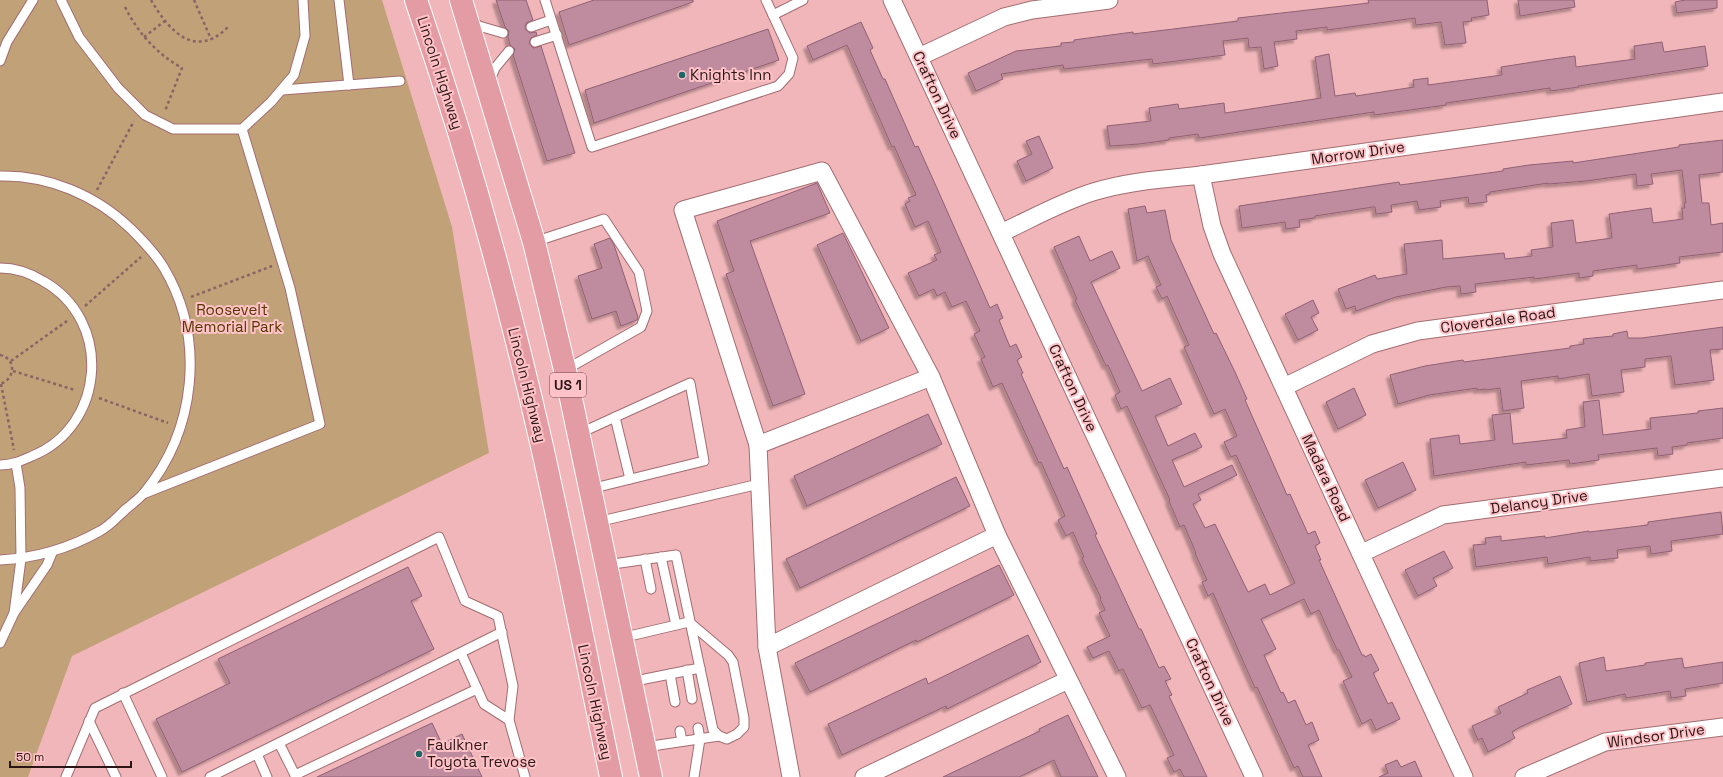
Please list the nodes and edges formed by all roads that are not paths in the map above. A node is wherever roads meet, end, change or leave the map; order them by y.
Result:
1 (33, 0) edge
2 (60, 0) edge
3 (303, 0) edge
4 (339, 0) edge
5 (416, 0) edge
6 (545, 0) edge
7 (766, 0) edge
8 (803, 0) edge
9 (892, 0) edge
10 (1109, 0) edge
11 (464, 9) edge
12 (773, 15) junction
13 (551, 20) junction
14 (531, 27) dead end
15 (502, 33) dead end
16 (557, 35) junction
17 (535, 42) dead end
18 (509, 51) dead end
19 (919, 57) junction
20 (0, 61) edge
21 (400, 81) dead end
22 (349, 85) junction
23 (487, 87) junction
24 (282, 90) junction
25 (1723, 102) edge
26 (242, 129) junction
27 (1202, 175) junction
28 (0, 176) edge
29 (1001, 233) junction
30 (534, 242) junction
31 (0, 268) edge
32 (1723, 290) edge
33 (565, 370) junction
34 (931, 377) junction
35 (1284, 387) junction
36 (615, 417) junction
37 (578, 434) junction
38 (758, 445) junction
39 (16, 463) junction
40 (0, 465) edge
41 (1723, 478) edge
42 (630, 479) junction
43 (760, 484) junction
44 (590, 489) junction
45 (143, 494) junction
46 (597, 522) junction
47 (997, 535) junction
48 (52, 553) junction
49 (1362, 553) junction
50 (661, 557) junction
51 (21, 559) junction
52 (645, 559) junction
53 (0, 560) edge
54 (606, 565) junction
55 (651, 589) dead end
56 (14, 613) junction
57 (657, 619) dead end
58 (689, 622) junction
59 (676, 625) junction
60 (659, 629) junction
61 (502, 632) junction
62 (621, 638) junction
63 (0, 643) edge
64 (767, 647) junction
65 (461, 653) junction
66 (700, 668) junction
67 (687, 670) junction
68 (670, 674) junction
69 (1068, 680) junction
70 (630, 682) junction
71 (477, 689) junction
72 (123, 693) junction
73 (692, 699) dead end
74 (675, 702) dead end
75 (509, 720) junction
76 (89, 721) junction
77 (1723, 727) edge
78 (698, 728) dead end
79 (680, 731) dead end
80 (716, 733) junction
81 (700, 739) junction
82 (682, 741) junction
83 (279, 743) junction
84 (644, 747) junction
85 (257, 754) junction
86 (295, 776) edge
87 (66, 777) edge
88 (116, 777) edge
89 (162, 777) edge
90 (210, 777) edge
91 (267, 777) edge
92 (525, 777) edge
93 (611, 777) edge
94 (650, 777) edge
95 (694, 777) edge
96 (791, 777) edge
97 (864, 777) edge
98 (1117, 777) edge
99 (1254, 777) edge
100 (1464, 777) edge
101 (1524, 777) edge

1 - 20 lane
2 - 26 lane
3 - 24 lane
4 - 22 lane
5 - 93 highway, Lincoln Highway / US 1
6 - 13 lane
7 - 12 lane
8 - 12 lane
9 - 19 street, Crafton Drive
10 - 19 street
11 - 15 lane
11 - 23 highway, US 1
12 - 16 lane
13 - 14 lane
13 - 16 lane
16 - 17 lane
18 - 23 lane
19 - 29 street, Crafton Drive
21 - 22 lane
22 - 24 lane
23 - 30 highway, US 1
24 - 26 lane
25 - 27 street, Morrow Drive
26 - 45 lane
27 - 29 street, Morrow Drive
27 - 35 street, Madara Road
28 - 45 lane
29 - 99 street, Crafton Drive
30 - 33 highway, US 1
30 - 33 lane
31 - 39 lane
32 - 35 street, Cloverdale Road
33 - 37 highway, US 1
34 - 38 street
34 - 38 street
34 - 47 street
35 - 49 street, Madara Road
36 - 37 lane
36 - 42 lane
36 - 42 lane
37 - 44 highway, US 1
38 - 43 street
39 - 40 lane
39 - 51 lane
41 - 49 street, Delancy Drive
42 - 44 lane
43 - 46 lane
43 - 64 street
44 - 46 highway, US 1
45 - 48 lane
46 - 54 highway, US 1
47 - 64 street
47 - 69 street
48 - 51 lane
48 - 56 lane
49 - 100 street, Madara Road
50 - 52 lane
50 - 58 lane
50 - 59 lane
51 - 53 lane
51 - 56 lane
52 - 54 lane
52 - 55 lane
54 - 62 highway, US 1
56 - 63 lane
57 - 60 lane
58 - 59 lane
58 - 66 lane
58 - 80 lane
59 - 60 lane
60 - 62 lane
61 - 65 lane
61 - 72 lane
61 - 75 lane
62 - 70 highway, US 1
64 - 96 street
65 - 71 lane
65 - 83 lane
66 - 67 lane
66 - 80 lane
67 - 68 lane
67 - 73 lane
68 - 70 lane
68 - 74 lane
69 - 97 street
69 - 98 street
70 - 84 highway, US 1
71 - 75 lane
71 - 86 lane
72 - 76 lane
72 - 89 lane
75 - 92 lane
76 - 87 lane
76 - 88 lane
77 - 101 street, Windsor Drive
78 - 81 lane
79 - 82 lane
80 - 81 lane
81 - 82 lane
81 - 95 lane
82 - 84 lane
83 - 85 lane
83 - 86 lane
84 - 94 highway, US 1
85 - 90 lane
85 - 91 lane

